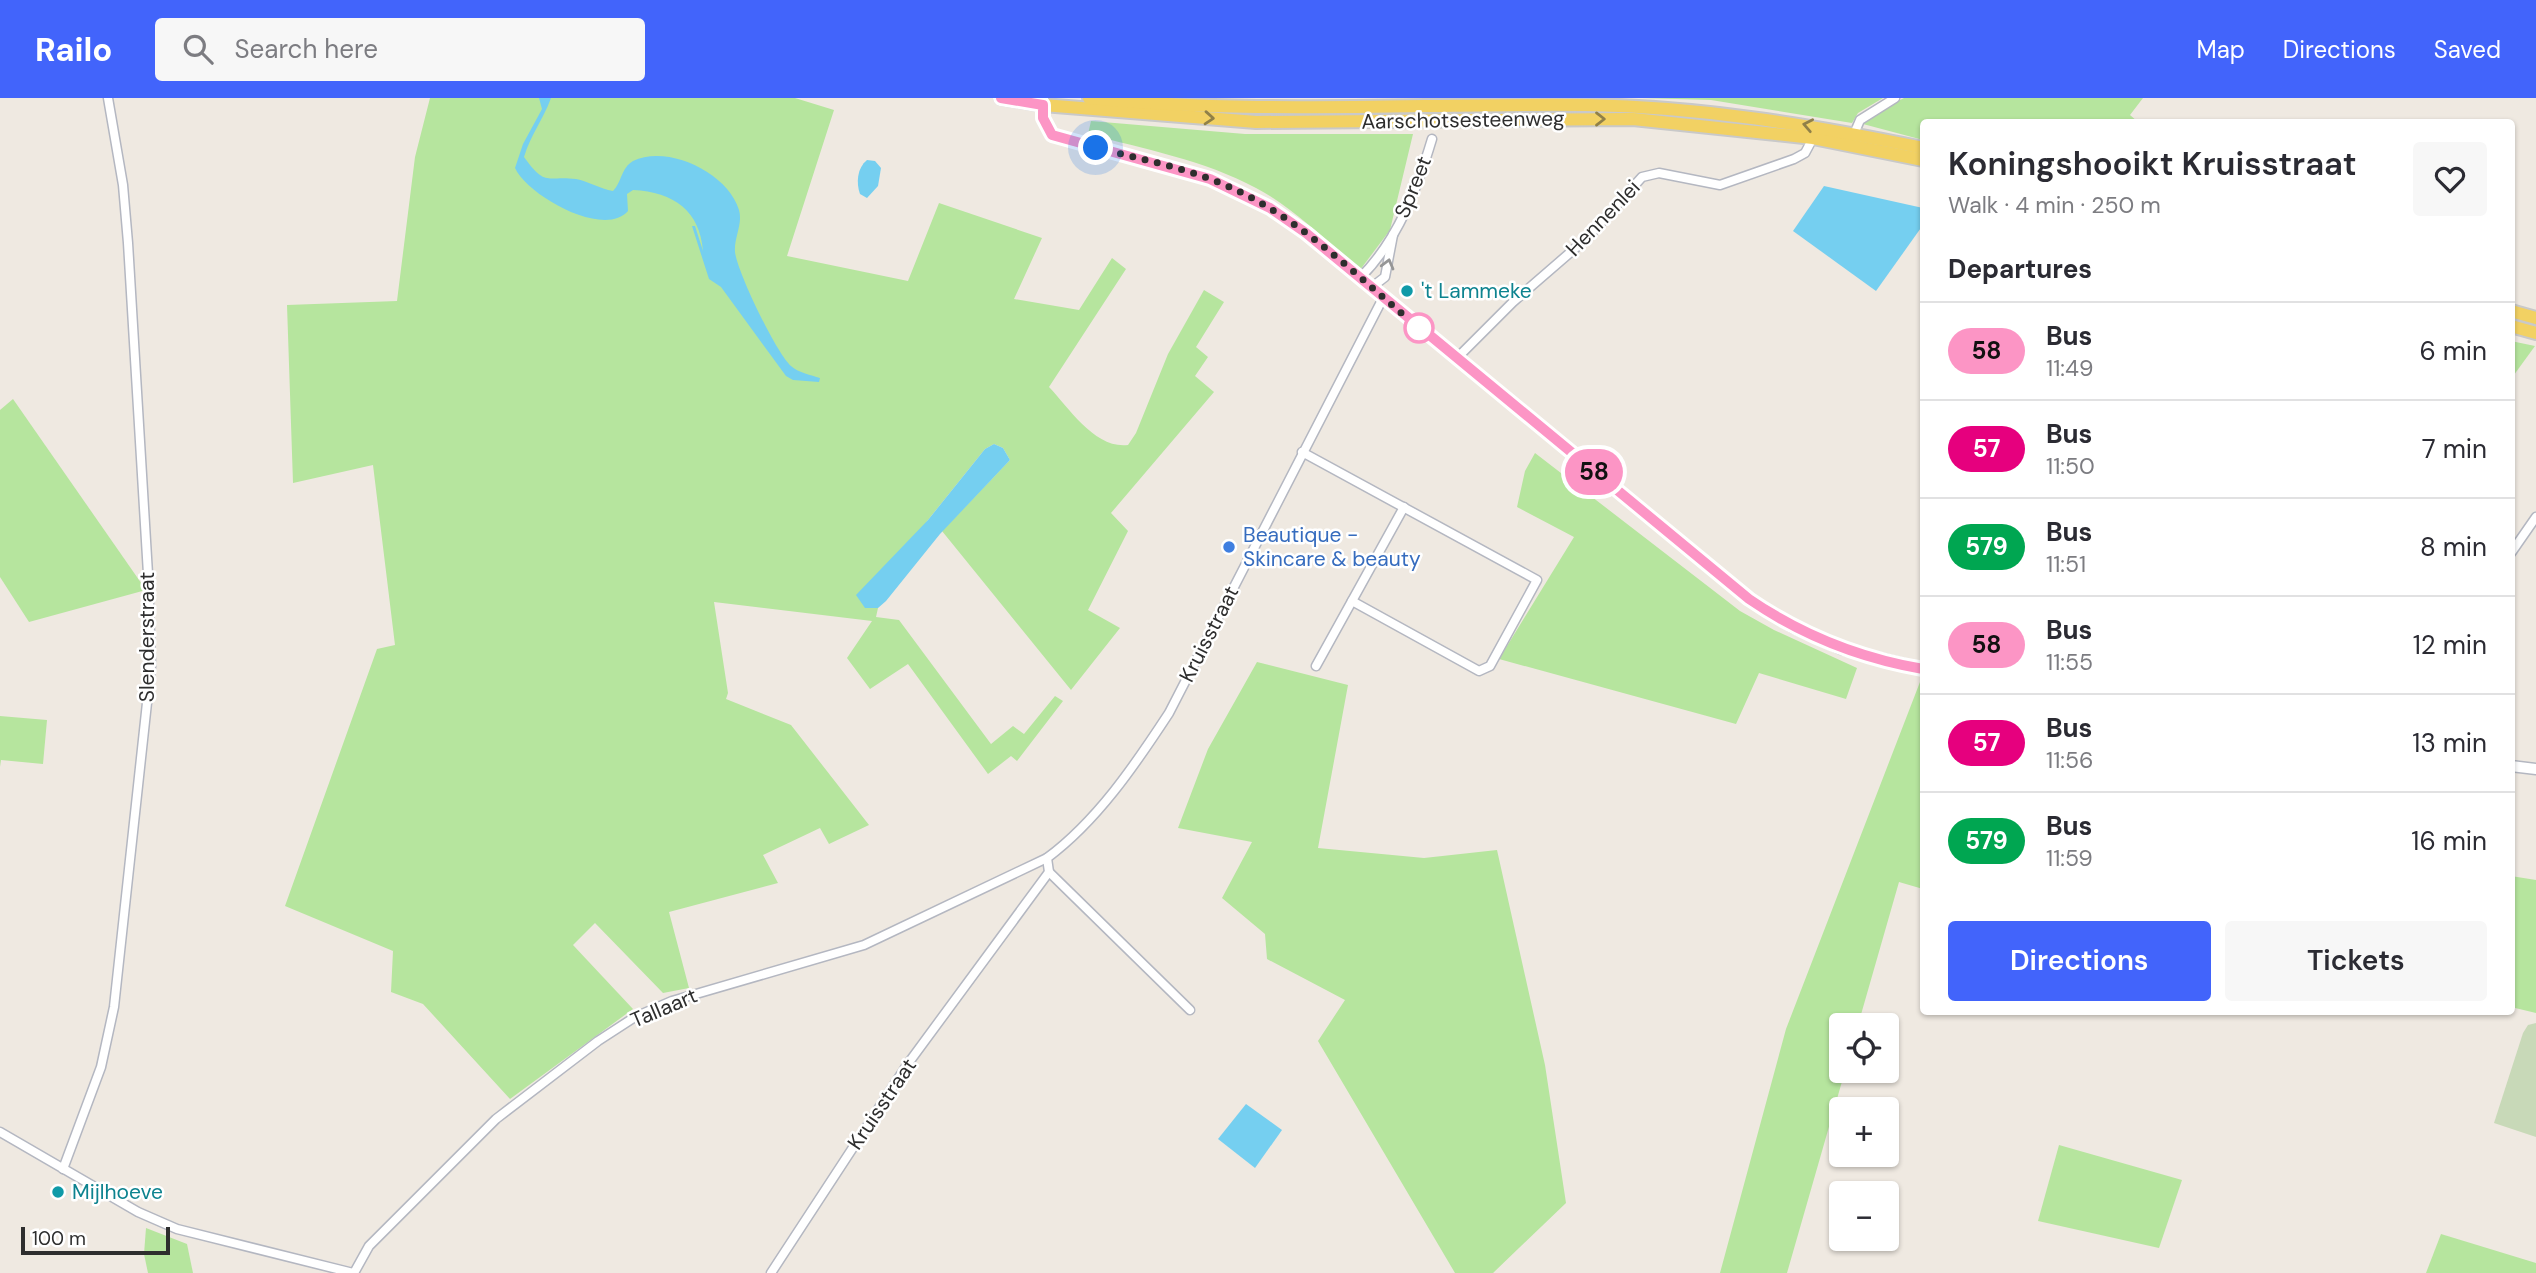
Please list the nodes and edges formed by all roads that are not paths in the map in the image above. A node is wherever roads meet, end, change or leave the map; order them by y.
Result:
1 (107, 98) edge
2 (1001, 98) edge
3 (1089, 98) edge
4 (1895, 98) edge
5 (1043, 101) edge
6 (1483, 108) edge
7 (1854, 134) junction
8 (1813, 138) junction
9 (1432, 139) dead end
10 (1920, 147) edge
11 (1920, 159) edge
12 (1393, 235) junction
13 (1360, 278) junction
14 (1372, 287) junction
15 (1382, 298) junction
16 (2515, 312) edge
17 (2536, 318) edge
18 (2515, 327) edge
19 (2536, 333) edge
20 (1456, 359) junction
21 (1302, 452) junction
22 (1404, 507) junction
23 (2536, 517) edge
24 (2515, 547) edge
25 (1352, 601) junction
26 (1316, 666) dead end
27 (1920, 668) edge
28 (2515, 766) edge
29 (2536, 769) edge
30 (1047, 858) junction
31 (1049, 872) junction
32 (1190, 1010) dead end
33 (0, 1132) edge
34 (63, 1169) junction
35 (353, 1273) edge
36 (771, 1273) edge

1 - 34 street, Slenderstraat
2 - 5 main road, Aarschotsesteenweg
3 - 6 main road, Aarschotsesteenweg
4 - 7 street
5 -> 6 main road, Aarschotsesteenweg
5 - 13 street
7 -> 6 main road, Aarschotsesteenweg
6 -> 8 main road, Aarschotsesteenweg
7 - 10 main road, Aarschotsesteenweg
8 - 11 main road, Aarschotsesteenweg
8 - 20 street, Hennenlei
9 - 12 street, Spreet
12 - 13 street, Spreet
14 -> 12 street, Spreet
13 - 14 street
14 - 15 street
15 - 20 street
15 - 21 street, Kruisstraat
16 - 17 main road
18 - 19 main road
20 - 27 street
21 - 22 street
21 - 30 street, Kruisstraat
22 - 25 street
22 - 25 street
23 - 24 street
25 - 26 street
28 - 29 street
30 - 31 street
30 - 35 street, Tallaart
31 - 32 street
31 - 36 street, Kruisstraat
33 - 34 street
34 - 35 street

